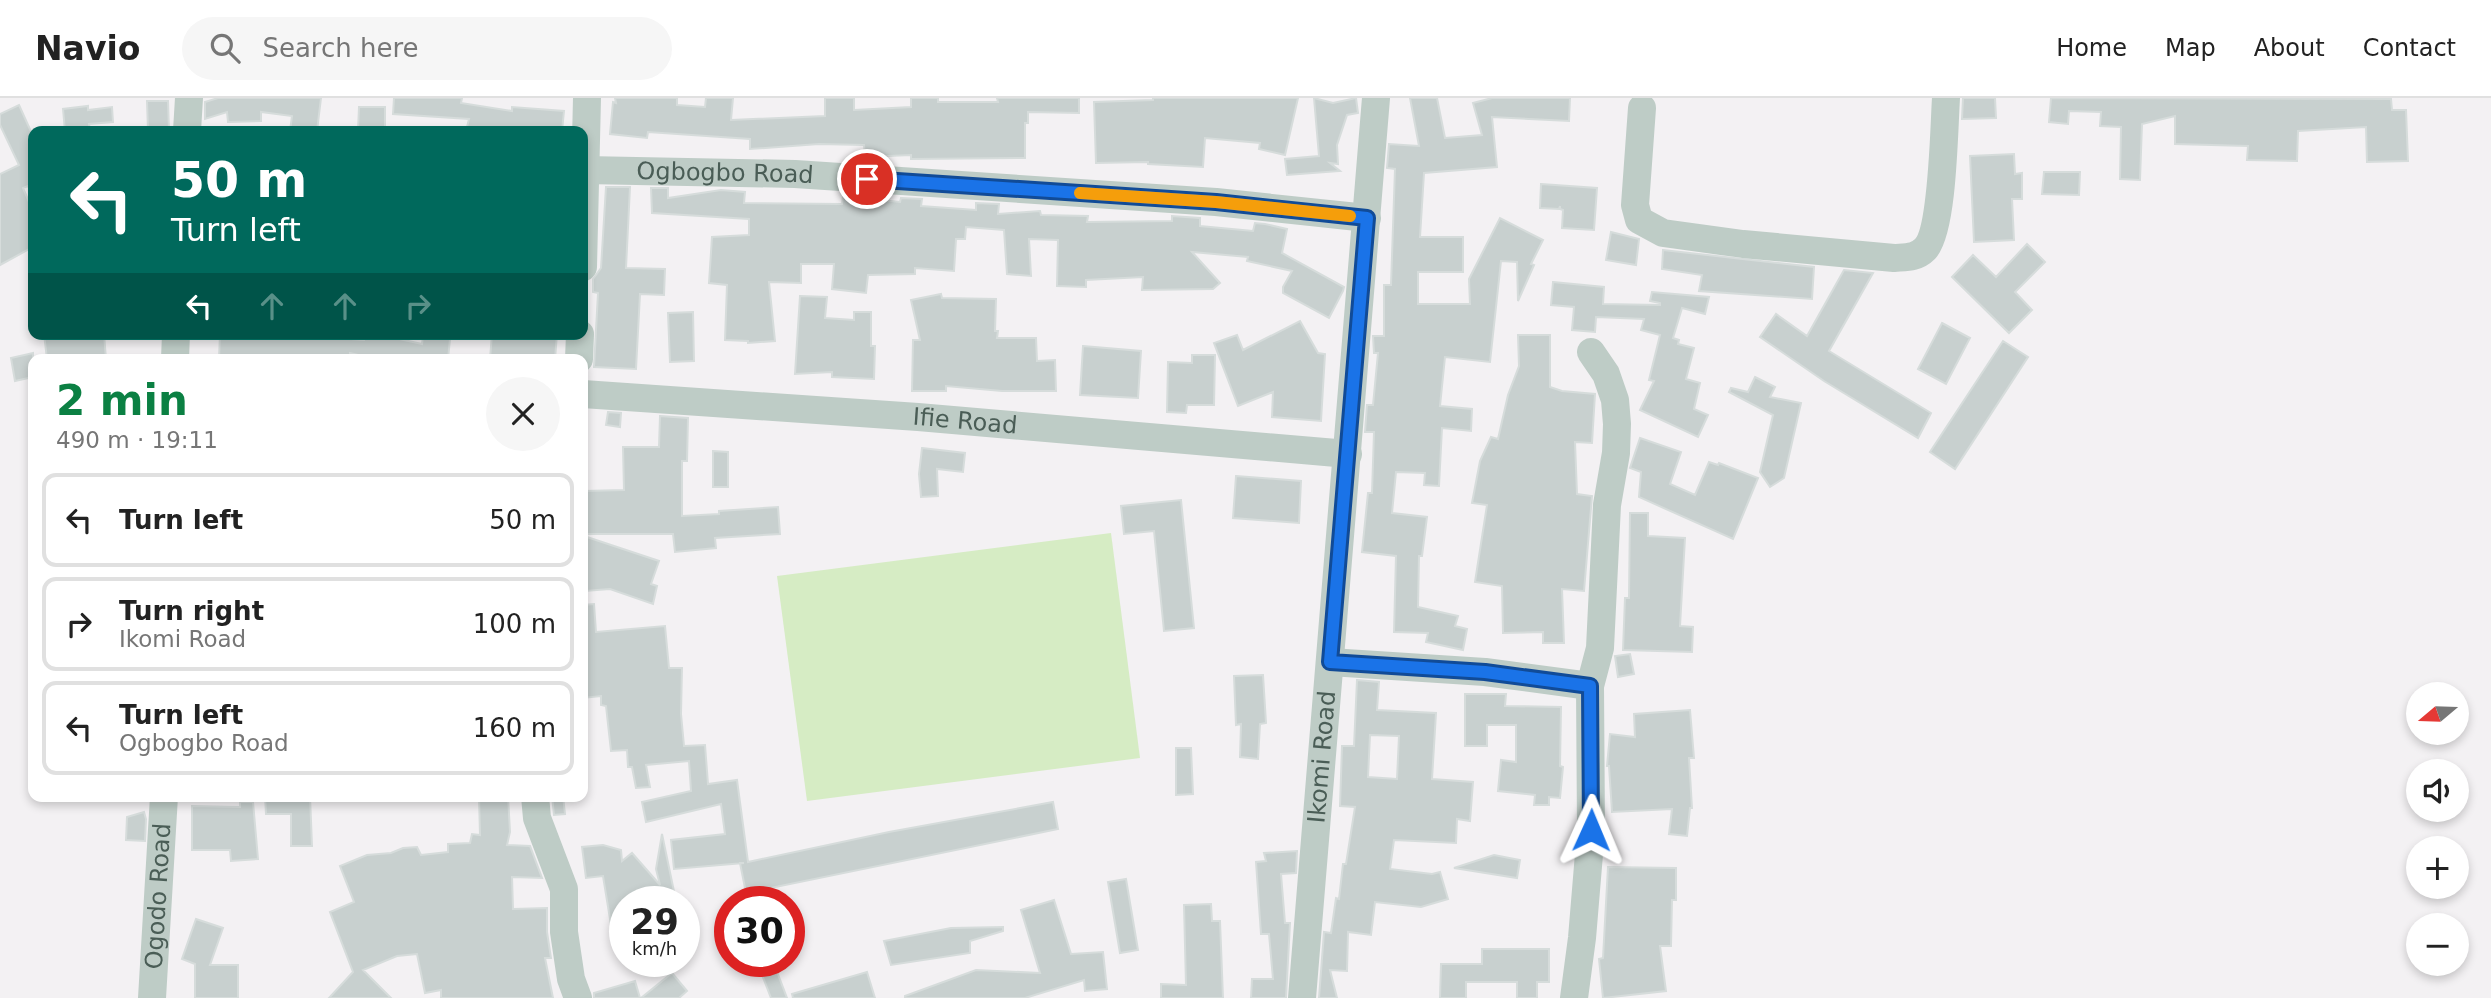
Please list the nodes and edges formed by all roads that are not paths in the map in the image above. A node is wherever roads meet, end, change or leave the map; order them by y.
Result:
1 (189, 98) edge
2 (587, 98) edge
3 (1376, 98) edge
4 (1946, 98) edge
5 (1642, 108) dead end
6 (187, 126) edge
7 (586, 126) edge
8 (588, 170) edge
9 (1367, 218) junction
10 (1591, 352) dead end
11 (588, 394) edge
12 (1348, 454) junction
13 (1330, 662) junction
14 (1590, 686) junction
15 (164, 802) edge
16 (536, 802) edge
17 (152, 998) edge
18 (578, 998) edge
19 (1302, 998) edge
20 (1574, 998) edge

1 - 6 street
2 - 7 street
3 - 9 street, Ikomi Road
4 - 5 street
8 - 9 street, Ogbogbo Road
9 - 12 street, Ikomi Road
10 - 14 street
11 - 12 street, Ifie Road
12 - 13 street, Ikomi Road
13 - 14 street
13 - 19 street, Ikomi Road
14 - 20 street
15 - 17 street, Ogodo Road
16 - 18 street

